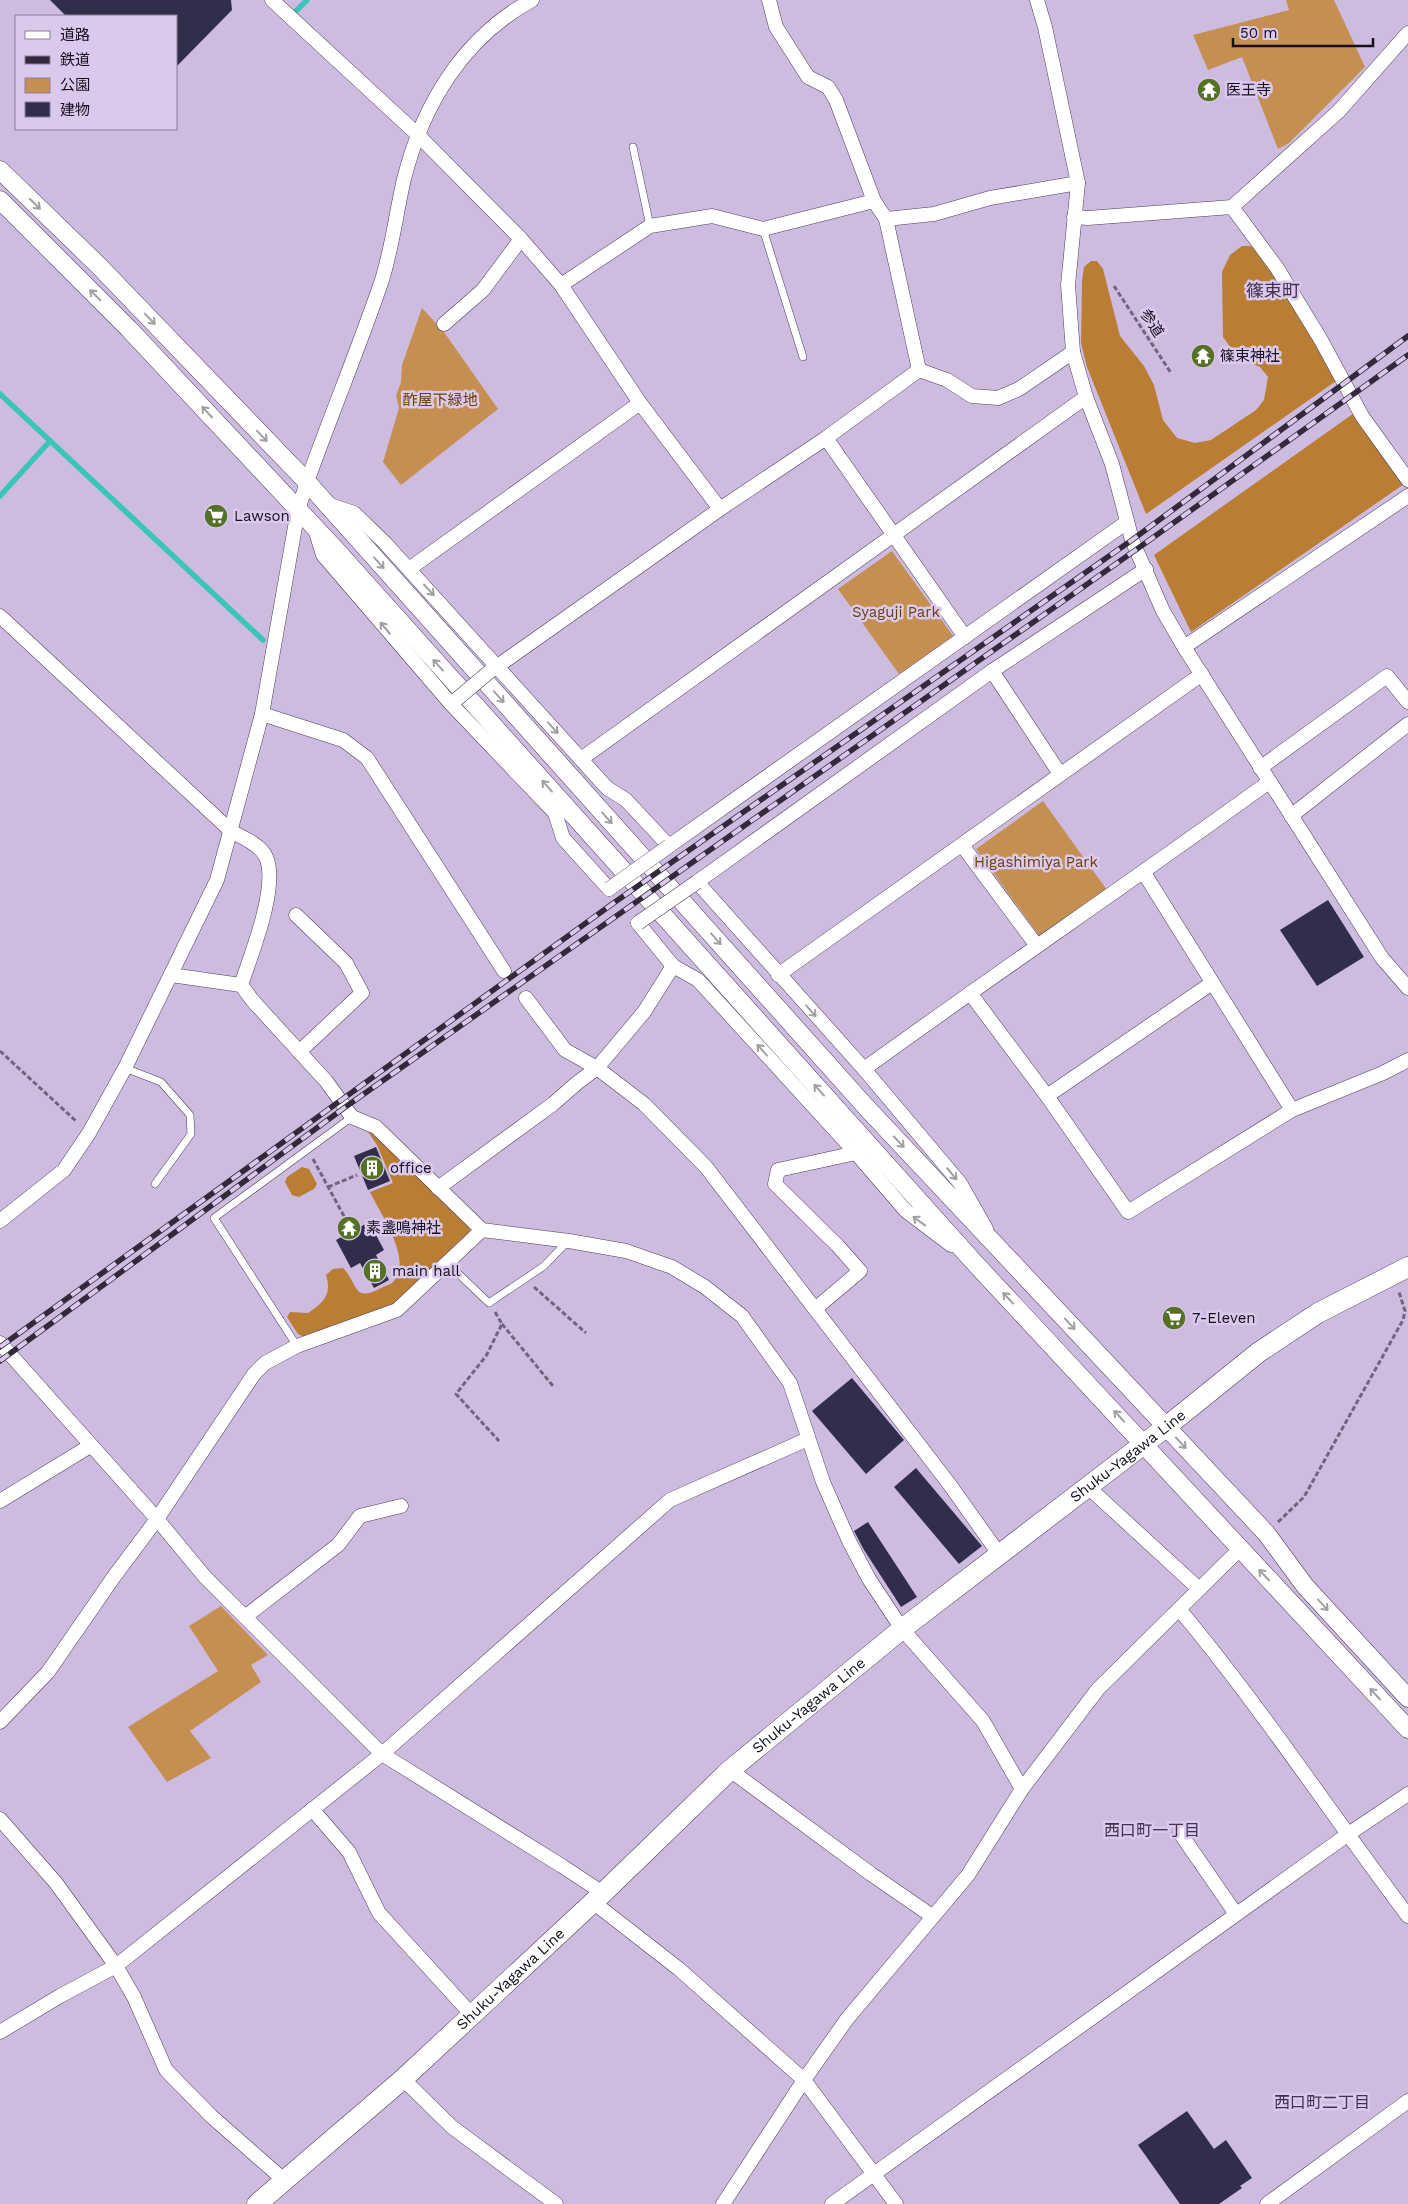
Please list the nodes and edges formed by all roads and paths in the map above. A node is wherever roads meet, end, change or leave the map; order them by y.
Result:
1 (272, 0) edge
2 (532, 0) edge
3 (769, 0) edge
4 (1037, 0) edge
5 (1408, 34) edge
6 (417, 134) junction
7 (633, 147) dead end
8 (0, 170) edge
9 (1078, 183) junction
10 (0, 200) edge
11 (874, 201) junction
12 (1232, 207) junction
13 (1074, 217) junction
14 (886, 219) junction
15 (650, 226) junction
16 (763, 229) junction
17 (521, 239) junction
18 (561, 285) junction
19 (1114, 286) dead end
20 (444, 324) dead end
21 (1073, 352) junction
22 (803, 357) dead end
23 (919, 370) junction
24 (1171, 373) dead end
25 (1086, 397) junction
26 (640, 403) junction
27 (826, 438) junction
28 (1408, 480) edge
29 (307, 482) junction
30 (1408, 496) edge
31 (326, 504) junction
32 (720, 508) junction
33 (298, 510) junction
34 (1127, 522) junction
35 (314, 527) junction
36 (894, 536) junction
37 (409, 569) junction
38 (1146, 570) junction
39 (0, 616) edge
40 (965, 637) junction
41 (1184, 647) junction
42 (493, 668) junction
43 (992, 671) junction
44 (1202, 674) junction
45 (454, 702) junction
46 (1408, 702) edge
47 (262, 714) junction
48 (1408, 724) edge
49 (581, 759) junction
50 (1260, 768) junction
51 (1060, 774) junction
52 (1269, 782) junction
53 (1291, 816) junction
54 (232, 832) junction
55 (962, 845) junction
56 (669, 846) junction
57 (1144, 873) junction
58 (697, 882) junction
59 (296, 915) dead end
60 (1037, 946) junction
61 (673, 966) junction
62 (504, 970) dead end
63 (171, 974) junction
64 (778, 975) junction
65 (1212, 983) junction
66 (241, 985) junction
67 (1408, 988) edge
68 (970, 992) junction
69 (526, 998) dead end
70 (0, 1051) edge
71 (299, 1052) junction
72 (1408, 1060) edge
73 (125, 1068) junction
74 (598, 1068) junction
75 (864, 1069) junction
76 (1046, 1096) junction
77 (1292, 1110) junction
78 (352, 1117) junction
79 (89, 1133) junction
80 (856, 1153) junction
81 (310, 1154) dead end
82 (357, 1175) dead end
83 (155, 1184) dead end
84 (328, 1187) junction
85 (438, 1188) junction
86 (0, 1221) edge
87 (482, 1230) junction
88 (352, 1231) dead end
89 (568, 1241) junction
90 (996, 1245) junction
91 (972, 1260) junction
92 (446, 1262) junction
93 (1400, 1271) edge
94 (525, 1278) junction
95 (489, 1303) junction
96 (815, 1310) junction
97 (502, 1324) junction
98 (586, 1332) dead end
99 (0, 1343) edge
100 (298, 1346) junction
101 (553, 1386) dead end
102 (1166, 1427) junction
103 (808, 1439) junction
104 (498, 1442) dead end
105 (1144, 1443) junction
106 (90, 1446) junction
107 (1088, 1487) junction
108 (0, 1501) edge
109 (401, 1506) dead end
110 (157, 1519) junction
111 (1266, 1533) junction
112 (1240, 1549) junction
113 (999, 1554) junction
114 (1198, 1588) junction
115 (1180, 1609) junction
116 (246, 1616) junction
117 (902, 1629) junction
118 (1408, 1698) edge
119 (0, 1722) edge
120 (1408, 1729) edge
121 (382, 1754) junction
122 (730, 1770) junction
123 (1022, 1789) junction
124 (1408, 1794) edge
125 (312, 1809) junction
126 (0, 1819) edge
127 (1180, 1834) dead end
128 (1347, 1835) junction
129 (598, 1898) junction
130 (1236, 1914) junction
131 (932, 1916) junction
132 (1408, 1916) edge
133 (116, 1966) junction
134 (472, 2015) junction
135 (0, 2032) edge
136 (403, 2079) junction
137 (804, 2080) junction
138 (1408, 2101) edge
139 (873, 2173) junction
140 (284, 2180) junction
141 (257, 2204) edge
142 (556, 2204) edge
143 (723, 2204) edge
144 (832, 2204) edge
145 (896, 2204) edge
146 (1267, 2204) edge

1 - 6 street
2 - 6 street
3 - 11 street
4 - 9 street
5 - 12 street
6 - 17 street
6 - 29 street
7 - 15 lane
8 -> 29 street
9 - 13 street
9 - 14 street
33 -> 10 street
11 - 14 street
11 - 16 street
12 - 13 street
12 - 28 street
13 - 21 street
14 - 23 street
15 - 16 street
15 - 18 street
16 - 22 lane
17 - 18 street
17 - 20 street
18 - 26 street
19 - 24 path, 参道
21 - 23 street
21 - 25 street
23 - 27 street
25 - 34 street
25 - 36 street
26 - 32 street
26 - 37 street
27 - 32 street
27 - 36 street
29 - 31 street
29 - 33 street
30 - 41 street
31 - 37 street
31 -> 90 street
32 - 42 street
33 - 35 street
33 - 47 street
34 - 38 street
34 - 40 street
45 -> 35 street
91 -> 35 street
36 - 40 street
36 - 49 street
37 -> 42 street
38 - 41 street
38 - 43 street
39 - 54 street
40 - 56 street
41 - 44 street
42 - 45 street, bridge
42 -> 49 street
43 - 51 street
43 - 58 street
44 - 50 street
44 - 51 street
45 - 56 street, bridge
46 - 50 street
47 - 54 street
47 - 62 street
48 - 53 street
49 - 56 street
50 - 52 street
51 - 55 street
52 - 53 street
52 - 57 street
53 - 67 street
54 - 63 street
54 - 66 street
55 - 60 street
55 - 64 street
57 - 60 street
57 - 65 street
58 - 61 street, bridge
58 - 64 street
59 - 71 street
60 - 68 street
61 - 74 street
80 -> 61 street
63 - 66 street
63 - 73 street
64 -> 75 street
65 - 76 street
65 - 77 street
66 - 71 street
68 - 75 street
68 - 76 street
69 - 74 street
70 - 79 path
71 - 78 street
72 - 77 street
73 - 79 street
73 - 83 lane
74 - 85 street
74 - 96 street
75 -> 90 street
76 - 77 street
78 - 85 street
78 - 100 lane
79 - 86 street
91 -> 80 street
80 - 96 street
81 - 84 path
82 - 84 path
84 - 88 path
85 - 87 street
87 - 89 street
87 - 92 street
89 - 94 lane
89 - 103 street
90 -> 102 street
105 -> 91 street
92 - 95 lane
92 - 100 street
93 - 102 main road, Shuku-Yagawa Line
93 - 111 path
94 - 95 lane
94 - 98 path
95 - 97 path
96 - 113 street
97 - 101 path
97 - 104 path
99 - 106 street
100 - 110 street
102 - 105 main road, Shuku-Yagawa Line
102 -> 111 street
103 - 117 street
103 - 121 street
105 - 107 main road, Shuku-Yagawa Line
105 - 112 street
106 - 108 street
106 - 110 street
107 - 113 main road, Shuku-Yagawa Line
107 - 114 street
109 - 116 street
110 - 116 street
110 - 119 street
111 -> 118 street
112 - 114 street
120 -> 112 street
113 - 117 main road, Shuku-Yagawa Line
114 - 115 street
115 - 123 street
115 - 128 street
116 - 121 street
117 - 122 main road, Shuku-Yagawa Line
117 - 123 street
121 - 125 street
121 - 129 street
122 - 129 main road, Shuku-Yagawa Line
122 - 131 street
123 - 131 street
124 - 128 street
125 - 133 street
125 - 134 street
126 - 133 street
127 - 130 street
128 - 130 street
128 - 132 street
129 - 134 main road, Shuku-Yagawa Line
129 - 137 street
130 - 139 street
131 - 137 street
133 - 135 street
133 - 140 street
134 - 136 main road, Shuku-Yagawa Line
136 - 140 main road, Shuku-Yagawa Line
136 - 142 street
137 - 139 street
137 - 143 street
138 - 146 street
139 - 144 street
139 - 145 street
140 - 141 main road, Shuku-Yagawa Line

